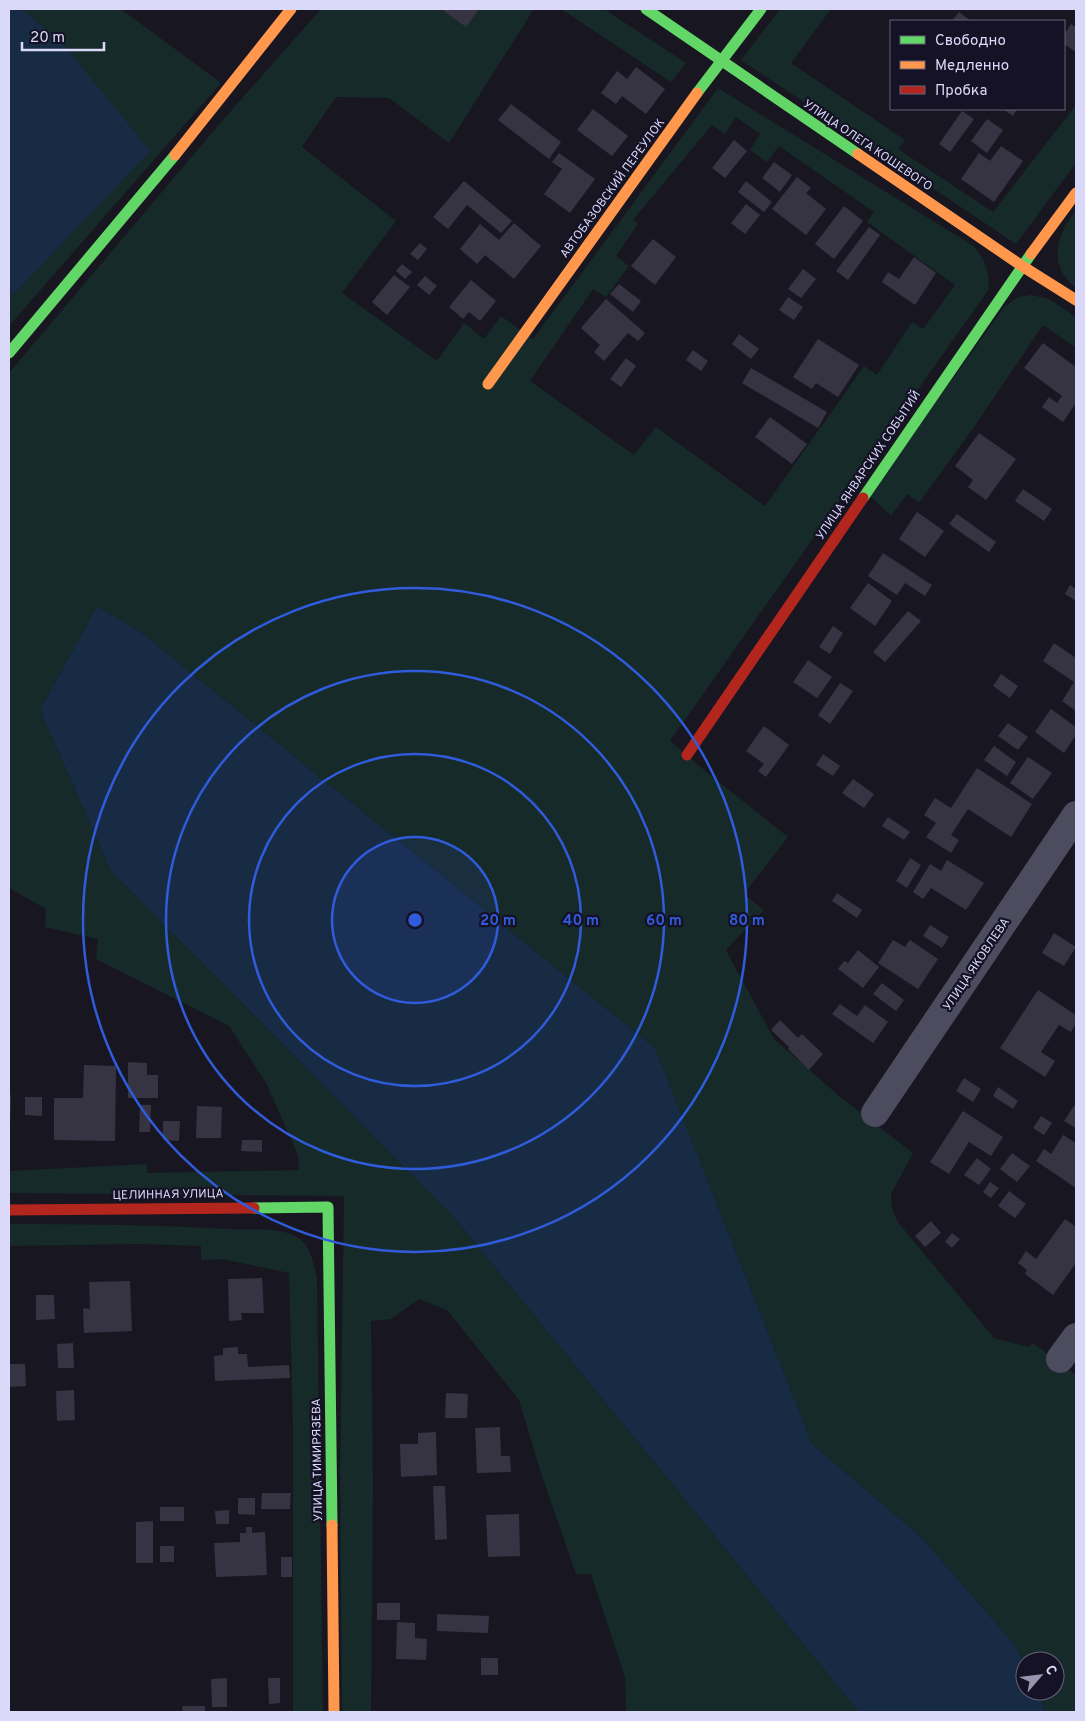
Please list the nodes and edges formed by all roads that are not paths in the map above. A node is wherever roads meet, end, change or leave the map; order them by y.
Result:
1 (291, 9) edge
2 (646, 9) edge
3 (761, 9) edge
4 (720, 61) junction
5 (1076, 194) edge
6 (1022, 266) junction
7 (1076, 300) edge
8 (9, 353) edge
9 (488, 384) dead end
10 (687, 755) dead end
11 (1076, 815) edge
12 (875, 1113) dead end
13 (328, 1206) joint
14 (9, 1210) edge
15 (1076, 1337) edge
16 (1060, 1359) dead end
17 (334, 1712) edge

1 - 8 street
2 - 4 street, УЛИЦА ОЛЕГА КОШЕВОГО
3 - 4 street, АВТОБАЗОВСКИЙ ПЕРЕУЛОК
4 - 6 street, УЛИЦА ОЛЕГА КОШЕВОГО
4 - 9 street, АВТОБАЗОВСКИЙ ПЕРЕУЛОК
5 - 6 street, УЛИЦА ЯНВАРСКИХ СОБЫТИЙ
6 - 7 street, УЛИЦА ОЛЕГА КОШЕВОГО
6 - 10 street, УЛИЦА ЯНВАРСКИХ СОБЫТИЙ
11 - 12 street, УЛИЦА ЯКОВЛЕВА
13 - 14 street, ЦЕЛИННАЯ УЛИЦА
13 - 17 street, УЛИЦА ТИМИРЯЗЕВА
15 - 16 street

